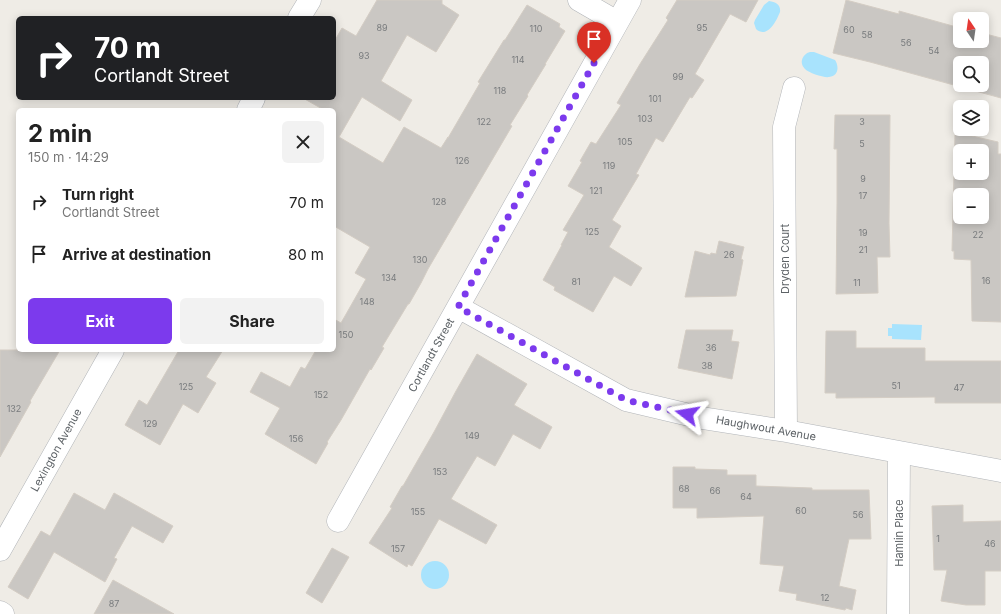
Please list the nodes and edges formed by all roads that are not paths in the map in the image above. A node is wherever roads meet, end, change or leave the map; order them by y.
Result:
1 (310, 0) edge
2 (579, 0) edge
3 (630, 0) edge
4 (301, 16) edge
5 (617, 22) junction
6 (794, 88) dead end
7 (458, 307) junction
8 (112, 352) edge
9 (786, 431) junction
10 (899, 452) junction
11 (1001, 471) edge
12 (338, 521) dead end
13 (0, 550) edge
14 (0, 612) edge
15 (3, 614) edge
16 (898, 614) edge

1 - 4 street
2 - 5 street
3 - 5 street, Cortlandt Street
5 - 7 street, Cortlandt Street
6 - 9 street, Dryden Court
7 - 9 street, Haughwout Avenue
7 - 12 street, Cortlandt Street
8 - 13 street, Lexington Avenue
9 - 10 street, Haughwout Avenue
10 - 11 street, Haughwout Avenue
10 - 16 street, Hamlin Place
14 - 15 street

